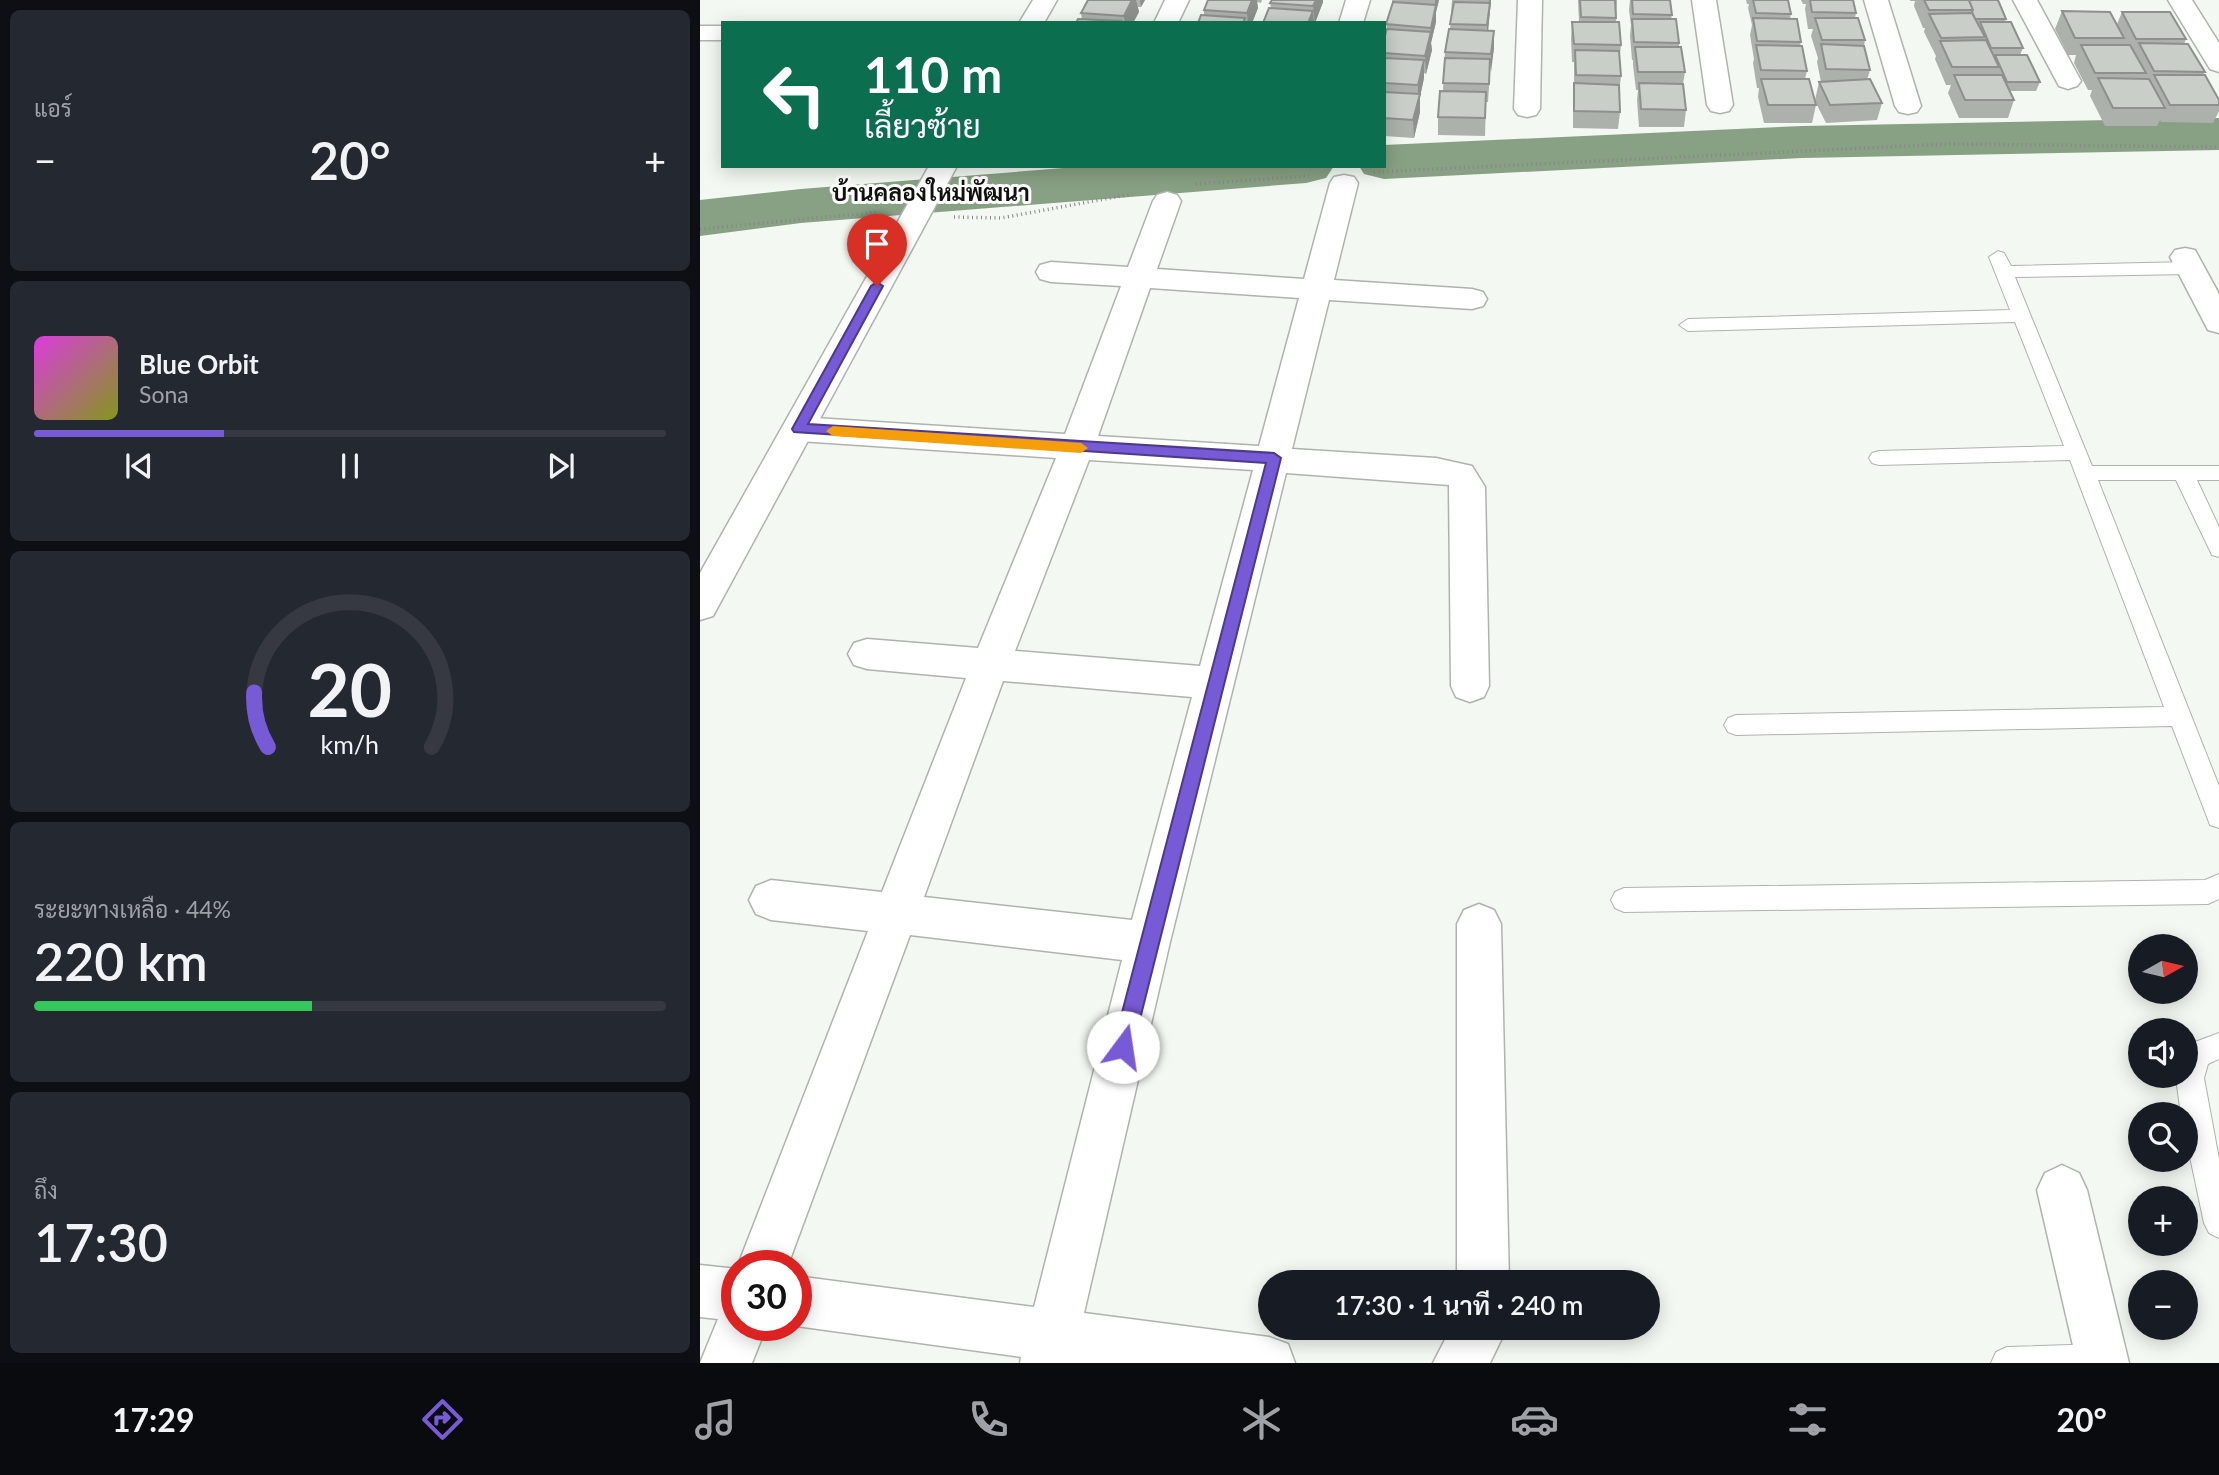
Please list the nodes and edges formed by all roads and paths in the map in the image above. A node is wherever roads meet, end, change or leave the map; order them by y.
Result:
1 (1045, 0) edge
2 (1177, 0) edge
3 (1358, 0) edge
4 (1531, 0) edge
5 (1704, 0) edge
6 (1876, 0) edge
7 (2025, 0) edge
8 (2180, 0) edge
9 (1032, 21) edge
10 (1167, 21) edge
11 (1352, 21) edge
12 (700, 33) edge
13 (721, 33) edge
14 (2219, 64) edge
15 (2068, 81) dead end
16 (1720, 105) dead end
17 (1908, 106) dead end
18 (1527, 109) dead end
19 (2219, 147) edge
20 (942, 168) edge
21 (1373, 172) dead end
22 (1332, 179) joint
23 (1163, 193) junction
24 (918, 211) junction
25 (700, 229) edge
26 (2188, 262) joint
27 (1051, 272) dead end
28 (1140, 279) junction
29 (1316, 290) junction
30 (1472, 299) dead end
31 (2022, 316) junction
32 (2219, 323) edge
33 (1688, 325) dead end
34 (799, 429) junction
35 (1077, 448) junction
36 (1274, 458) junction
37 (1879, 458) dead end
38 (2082, 463) junction
39 (2219, 472) edge
40 (2183, 473) junction
41 (2219, 549) edge
42 (700, 607) edge
43 (867, 654) dead end
44 (990, 665) junction
45 (1217, 683) junction
46 (1470, 686) dead end
47 (2178, 716) junction
48 (1737, 725) dead end
49 (2219, 817) edge
50 (2219, 886) edge
51 (771, 900) dead end
52 (1624, 900) dead end
53 (894, 916) junction
54 (1479, 924) dead end
55 (1148, 942) junction
56 (2219, 1046) edge
57 (2062, 1190) dead end
58 (2219, 1223) edge
59 (769, 1250) edge
60 (1483, 1270) edge
61 (700, 1291) edge
62 (721, 1293) edge
63 (812, 1305) edge
64 (1475, 1340) edge
65 (735, 1341) edge
66 (1050, 1349) edge
67 (2103, 1362) edge
68 (726, 1363) edge
69 (1269, 1363) edge
70 (1459, 1363) edge
71 (2007, 1363) edge

1 - 9 street
2 - 10 street
3 - 11 street
4 - 18 street
5 - 16 street
6 - 17 street
7 - 15 street
8 - 14 street
12 - 13 street
19 - 21 path
20 - 24 street
22 - 23 path
22 - 29 street
23 - 24 path
23 - 28 street
24 - 25 path
24 - 34 street
26 - 31 lane
26 - 32 street
27 - 28 street
28 - 29 street
28 - 35 street
29 - 30 street
29 - 36 street
31 - 33 lane
31 - 38 lane
34 - 35 street
34 - 42 street
35 - 36 street
35 - 44 street
36 - 45 street
36 - 46 street
37 - 38 lane
38 - 40 lane
38 - 47 lane
39 - 40 lane
40 - 41 lane
43 - 44 street
44 - 45 street
44 - 53 street
45 - 55 street
47 - 48 lane
47 - 49 lane
50 - 52 lane
51 - 53 street
53 - 55 street
53 - 59 street
54 - 60 street
55 - 66 street
56 - 58 lane
57 - 67 street
61 - 62 street
63 - 66 street
64 - 70 street
65 - 68 street
66 - 69 street
67 - 71 lane

